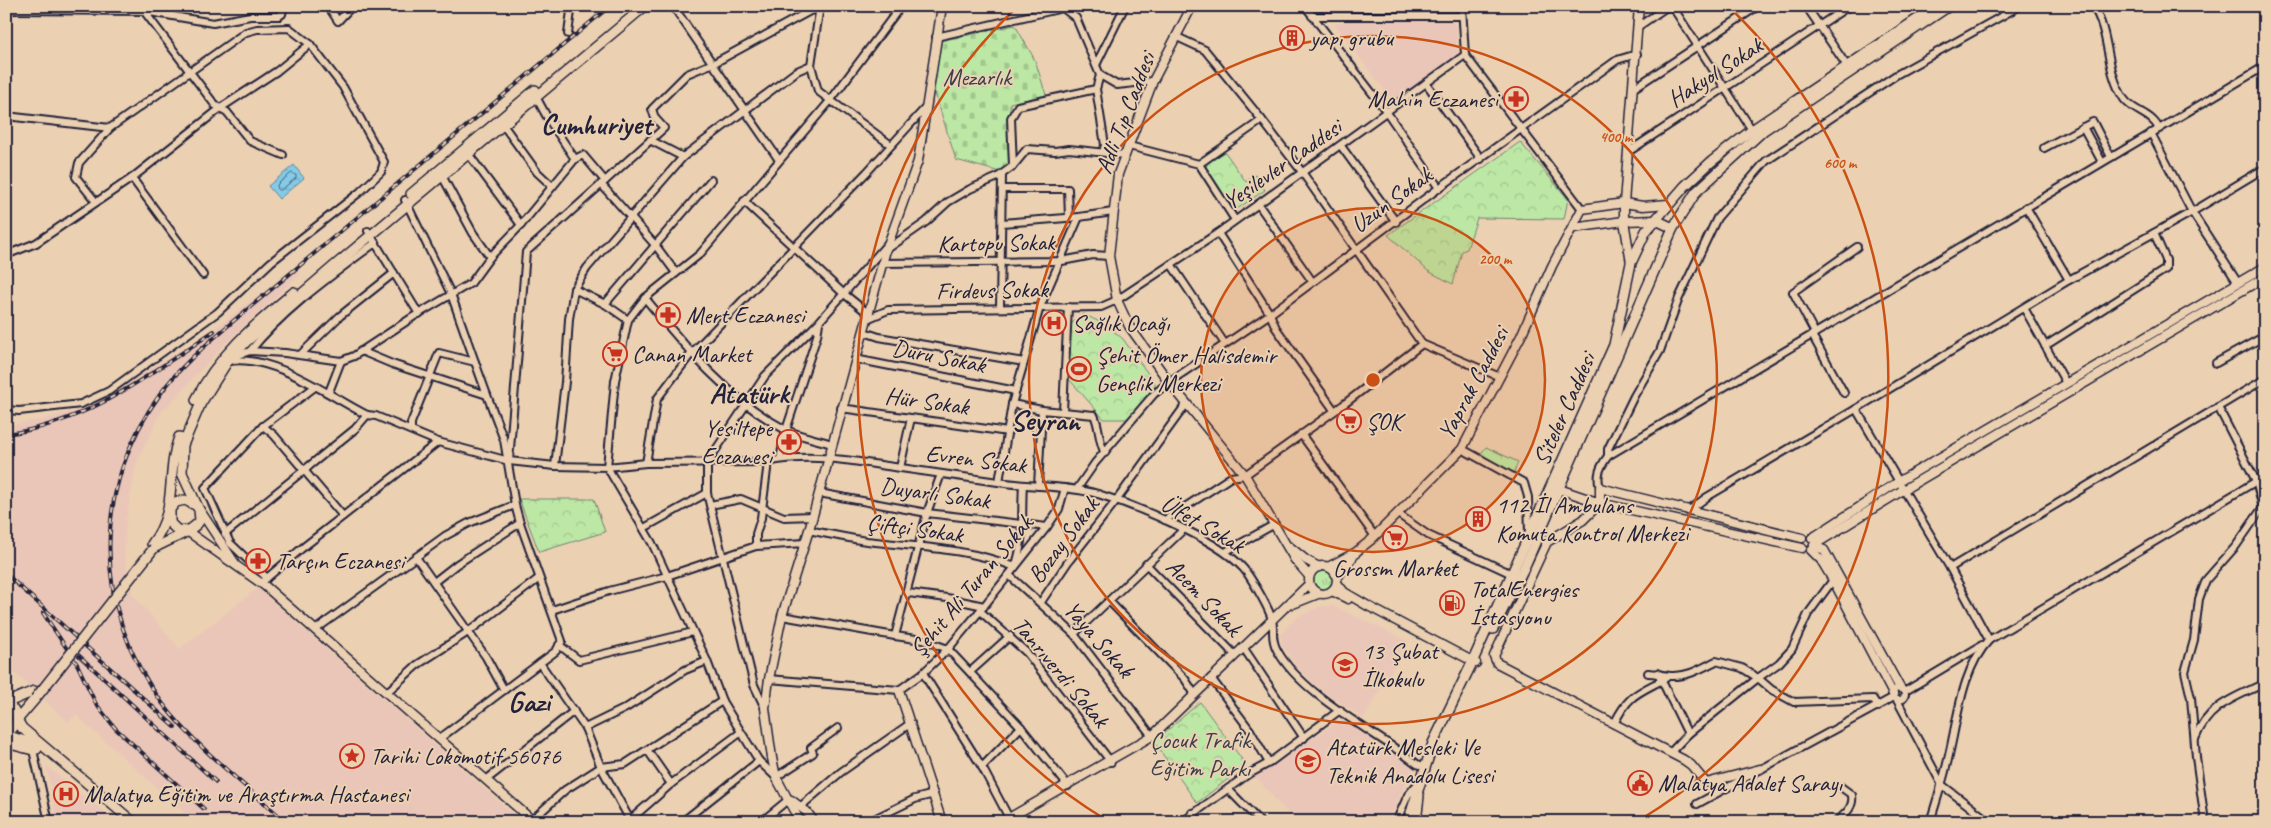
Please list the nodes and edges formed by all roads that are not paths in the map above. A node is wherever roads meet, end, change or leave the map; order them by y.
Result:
1 (284, 6) edge
2 (328, 6) edge
3 (352, 6) edge
4 (566, 6) edge
5 (635, 6) edge
6 (645, 6) edge
7 (673, 6) edge
8 (902, 6) edge
9 (942, 6) edge
10 (1125, 6) edge
11 (1192, 6) edge
12 (1304, 6) edge
13 (1462, 6) edge
14 (1639, 6) edge
15 (1668, 6) edge
16 (1672, 6) edge
17 (1758, 6) edge
18 (1806, 6) edge
19 (1849, 6) edge
20 (2020, 6) edge
21 (2093, 6) edge
22 (1063, 7) edge
23 (1942, 7) edge
24 (7, 8) edge
25 (818, 9) edge
26 (144, 11) junction
27 (1312, 16) junction
28 (1461, 16) junction
29 (1639, 26) junction
30 (1819, 26) junction
31 (6, 29) edge
32 (568, 34) dead end
33 (1177, 36) junction
34 (936, 37) junction
35 (310, 44) junction
36 (1698, 46) junction
37 (1637, 54) junction
38 (1465, 55) junction
39 (712, 64) junction
40 (811, 65) junction
41 (1096, 66) junction
42 (2265, 66) edge
43 (1849, 70) junction
44 (188, 73) junction
45 (1100, 74) junction
46 (1153, 81) junction
47 (1426, 83) junction
48 (1726, 87) junction
49 (1634, 88) junction
50 (1096, 89) junction
51 (535, 94) junction
52 (830, 101) junction
53 (928, 105) junction
54 (222, 107) junction
55 (745, 110) junction
56 (1386, 111) junction
57 (6, 116) edge
58 (1262, 120) junction
59 (501, 122) junction
60 (2084, 127) junction
61 (110, 128) junction
62 (2158, 129) junction
63 (1521, 130) junction
64 (1752, 130) junction
65 (2151, 133) junction
66 (650, 140) junction
67 (891, 145) junction
68 (1129, 146) junction
69 (1341, 146) junction
70 (2044, 148) dead end
71 (467, 152) junction
72 (1103, 152) junction
73 (1628, 152) junction
74 (283, 155) dead end
75 (1125, 155) junction
76 (683, 157) junction
77 (2111, 157) junction
78 (575, 159) junction
79 (1481, 159) junction
80 (779, 160) junction
81 (2102, 162) junction
82 (1199, 164) junction
83 (1013, 166) junction
84 (2265, 168) edge
85 (1302, 172) junction
86 (441, 173) junction
87 (1002, 174) junction
88 (132, 178) junction
89 (711, 180) dead end
90 (603, 182) junction
91 (551, 185) junction
92 (1439, 188) junction
93 (1003, 189) junction
94 (744, 201) junction
95 (96, 202) junction
96 (406, 202) junction
97 (1624, 203) junction
98 (1258, 204) junction
99 (1668, 204) junction
100 (2026, 207) junction
101 (1582, 209) junction
102 (1113, 212) junction
103 (2192, 212) junction
104 (1681, 213) junction
105 (1079, 217) junction
106 (1069, 218) junction
107 (631, 219) junction
108 (1235, 220) junction
109 (1656, 220) junction
110 (1624, 221) junction
111 (1396, 222) junction
112 (1002, 223) junction
113 (521, 225) junction
114 (1573, 228) junction
115 (1673, 228) junction
116 (1218, 233) junction
117 (2154, 233) junction
118 (371, 236) junction
119 (889, 242) junction
120 (656, 246) junction
121 (793, 246) junction
122 (1857, 247) dead end
123 (886, 250) junction
124 (1355, 250) junction
125 (6, 255) edge
126 (1109, 256) junction
127 (490, 257) junction
128 (1062, 261) junction
129 (1002, 262) junction
130 (882, 263) junction
131 (1631, 263) junction
132 (1171, 264) junction
133 (2265, 267) edge
134 (394, 273) junction
135 (676, 273) junction
136 (203, 276) dead end
137 (2265, 277) edge
138 (1312, 280) junction
139 (2069, 280) junction
140 (2238, 283) junction
141 (574, 289) junction
142 (842, 293) junction
143 (452, 294) junction
144 (645, 298) junction
145 (1117, 300) junction
146 (605, 304) junction
147 (1040, 307) junction
148 (1068, 307) junction
149 (1000, 308) junction
150 (2024, 308) junction
151 (419, 314) junction
152 (1270, 314) junction
153 (868, 316) junction
154 (628, 320) junction
155 (819, 322) junction
156 (864, 332) junction
157 (1813, 334) junction
158 (2265, 336) edge
159 (1225, 344) junction
160 (1422, 344) junction
161 (2045, 346) junction
162 (250, 351) junction
163 (362, 351) junction
164 (691, 354) junction
165 (300, 355) junction
166 (855, 359) junction
167 (226, 360) junction
168 (341, 361) junction
169 (475, 362) junction
170 (1024, 362) junction
171 (2216, 363) dead end
172 (430, 376) junction
173 (1500, 377) junction
174 (2265, 378) edge
175 (1169, 382) junction
176 (2066, 383) junction
177 (316, 386) junction
178 (1016, 391) junction
179 (329, 392) junction
180 (1844, 393) dead end
181 (487, 394) junction
182 (1187, 403) junction
183 (1012, 404) junction
184 (745, 405) junction
185 (2218, 407) junction
186 (841, 408) junction
187 (1856, 409) junction
188 (6, 410) edge
189 (1042, 410) junction
190 (1334, 410) junction
191 (1063, 411) junction
192 (367, 415) junction
193 (911, 418) junction
194 (263, 426) junction
195 (411, 430) junction
196 (786, 430) junction
197 (1008, 432) junction
198 (1301, 434) junction
199 (438, 442) junction
200 (832, 444) junction
201 (1462, 449) junction
202 (1105, 452) junction
203 (1608, 456) junction
204 (830, 457) junction
205 (780, 459) junction
206 (510, 461) junction
207 (768, 462) junction
208 (646, 463) junction
209 (706, 463) junction
210 (555, 466) junction
211 (606, 467) junction
212 (900, 468) junction
213 (303, 470) junction
214 (941, 474) junction
215 (1245, 475) junction
216 (2265, 476) edge
217 (2256, 481) junction
218 (999, 482) junction
219 (1898, 482) junction
220 (1023, 485) junction
221 (1038, 486) junction
222 (1065, 488) junction
223 (1600, 488) junction
224 (1077, 489) junction
225 (1559, 489) junction
226 (1903, 490) junction
227 (707, 493) junction
228 (819, 494) junction
229 (1116, 501) junction
230 (1600, 503) junction
231 (515, 505) junction
232 (710, 505) junction
233 (197, 506) junction
234 (762, 509) junction
235 (1688, 511) junction
236 (168, 513) junction
237 (927, 513) junction
238 (1398, 514) junction
239 (343, 516) junction
240 (813, 516) junction
241 (1165, 520) junction
242 (520, 523) junction
243 (1020, 524) junction
244 (1274, 524) junction
245 (1047, 527) junction
246 (644, 528) junction
247 (810, 530) junction
248 (1183, 530) junction
249 (187, 532) junction
250 (225, 534) junction
251 (1374, 535) junction
252 (1529, 538) junction
253 (1802, 538) junction
254 (805, 543) junction
255 (1287, 544) junction
256 (1813, 545) junction
257 (153, 546) junction
258 (756, 546) junction
259 (919, 547) junction
260 (1802, 548) junction
261 (1225, 552) junction
262 (1356, 552) junction
263 (416, 557) junction
264 (724, 558) junction
265 (1146, 564) junction
266 (236, 566) junction
267 (1015, 567) junction
268 (1319, 567) junction
269 (1328, 567) junction
270 (1950, 568) junction
271 (1512, 574) junction
272 (1009, 575) junction
273 (668, 576) junction
274 (1309, 576) junction
275 (538, 579) junction
276 (1337, 580) junction
277 (1833, 580) junction
278 (264, 581) junction
279 (434, 582) junction
280 (1309, 584) junction
281 (1332, 591) junction
282 (908, 593) junction
283 (1318, 594) junction
284 (1109, 601) junction
285 (1041, 602) junction
286 (1291, 605) junction
287 (982, 608) junction
288 (552, 610) junction
289 (782, 616) junction
290 (1273, 621) junction
291 (315, 630) junction
292 (468, 632) junction
293 (693, 632) junction
294 (1074, 634) junction
295 (895, 636) junction
296 (1010, 636) junction
297 (1989, 640) junction
298 (559, 645) junction
299 (1243, 647) junction
300 (948, 649) junction
301 (1235, 655) junction
302 (707, 661) junction
303 (540, 663) junction
304 (1474, 664) junction
305 (970, 672) junction
306 (923, 673) junction
307 (1648, 673) dead end
308 (1658, 673) junction
309 (1670, 676) junction
310 (1211, 678) junction
311 (1758, 678) junction
312 (769, 679) junction
313 (1663, 680) junction
314 (2265, 683) edge
315 (504, 690) junction
316 (898, 690) junction
317 (1902, 690) junction
318 (386, 693) junction
319 (1194, 693) junction
320 (34, 695) junction
321 (1894, 697) junction
322 (722, 701) junction
323 (6, 704) edge
324 (1878, 707) junction
325 (765, 708) junction
326 (1340, 710) junction
327 (574, 711) junction
328 (16, 720) junction
329 (911, 723) junction
330 (1614, 724) junction
331 (1021, 727) junction
332 (585, 728) junction
333 (838, 728) dead end
334 (740, 733) junction
335 (6, 734) edge
336 (1688, 734) junction
337 (1152, 736) junction
338 (1304, 738) junction
339 (439, 739) junction
340 (2194, 740) junction
341 (6, 743) edge
342 (33, 750) junction
343 (648, 751) junction
344 (1670, 753) junction
345 (46, 755) junction
346 (759, 761) junction
347 (1111, 762) junction
348 (1269, 763) junction
349 (1424, 766) junction
350 (601, 767) junction
351 (982, 767) junction
352 (1760, 769) junction
353 (776, 777) junction
354 (486, 780) junction
355 (1419, 782) junction
356 (671, 784) junction
357 (1942, 785) junction
358 (1068, 786) junction
359 (1841, 787) dead end
360 (95, 789) junction
361 (1228, 789) junction
362 (934, 794) junction
363 (790, 799) junction
364 (1697, 804) dead end
365 (800, 807) junction
366 (1192, 813) junction
367 (1012, 819) edge
368 (1256, 820) edge
369 (533, 821) edge
370 (629, 821) edge
371 (49, 822) edge
372 (133, 822) edge
373 (682, 822) edge
374 (761, 822) edge
375 (800, 822) edge
376 (814, 822) edge
377 (868, 822) edge
378 (942, 822) edge
379 (1182, 822) edge
380 (1200, 822) edge
381 (1396, 822) edge
382 (1408, 822) edge
383 (1416, 822) edge
384 (1836, 822) edge
385 (1930, 822) edge
386 (1990, 822) edge
387 (2205, 822) edge

1 - 26 street
2 - 3 street
4 - 32 street
5 - 51 main road
6 - 51 main road
7 - 39 street
8 - 52 street
9 - 34 street
10 - 41 street
11 - 33 street, Adli Tıp Caddesi
12 - 27 street
13 - 28 street
14 - 29 street
15 - 29 street
16 - 36 street
17 - 36 street
18 - 30 street
19 - 30 street, Hakyol Sokak
20 - 203 street
21 - 62 street
22 - 34 street
22 - 41 street
23 - 43 main road
24 - 26 street
24 - 31 street
25 - 39 street
25 - 40 street
26 - 44 street
27 - 28 street
27 - 56 street
28 - 38 street
29 - 37 street
30 - 43 street
30 - 48 street, Hakyol Sokak
33 - 46 street, Adli Tıp Caddesi
33 - 58 street
34 - 53 street
35 - 44 street
35 - 54 street
35 - 188 street
36 - 48 street
36 - 49 street
37 - 49 street
37 - 63 street, Uzun Sokak
38 - 47 street, Yeşilevler Caddesi
38 - 63 street
39 - 55 street
39 - 66 street
40 - 52 street
40 - 55 street
41 - 45 street
42 - 62 street
43 - 64 main road, Siteler Caddesi
43 - 104 main road, Siteler Caddesi
44 - 54 street
44 - 61 street
45 - 46 street
45 - 50 street
46 - 68 street, Adli Tıp Caddesi
47 - 56 street, Yeşilevler Caddesi
47 - 79 street
48 - 64 street
48 - 73 street, Hakyol Sokak
49 - 73 street
50 - 72 street
50 - 83 street
51 - 59 main road
51 - 78 street
52 - 67 street
52 - 80 street
53 - 67 street
53 - 119 street
54 - 74 street
54 - 88 street
55 - 76 street
55 - 80 street
56 - 69 street, Yeşilevler Caddesi
56 - 92 street
57 - 61 street
58 - 82 street
58 - 85 street
59 - 71 main road
59 - 91 street
60 - 70 street
60 - 77 street
60 - 81 street
61 - 95 street
62 - 65 street
63 - 79 street, Uzun Sokak
63 - 101 street
64 - 99 main road, Siteler Caddesi
65 - 77 street
65 - 103 street
66 - 76 street
66 - 90 street
67 - 121 street
68 - 75 street, Adli Tıp Caddesi
68 - 82 street
69 - 85 street, Yeşilevler Caddesi
69 - 111 street
71 - 86 main road
71 - 113 street
72 - 75 street
72 - 83 street
73 - 97 street
75 - 102 street, Adli Tıp Caddesi
76 - 107 street
77 - 81 street
78 - 90 street
78 - 91 street
79 - 92 street, Uzun Sokak
80 - 94 street
81 - 100 street
82 - 108 street
83 - 87 street
84 - 103 street
85 - 98 street, Yeşilevler Caddesi
85 - 124 street
86 - 96 main road
86 - 127 street
87 - 93 street
87 - 123 street
88 - 95 street
88 - 136 street
89 - 120 street
90 - 107 street
90 - 206 street
91 - 113 street
92 - 111 street, Uzun Sokak
93 - 106 street
93 - 112 street
94 - 121 street
94 - 135 street
95 - 125 street
96 - 118 main road
96 - 143 street
97 - 99 street
97 - 101 street
97 - 110 street
98 - 108 street, Yeşilevler Caddesi
98 - 138 street
99 - 104 main road
99 - 109 main road, Siteler Caddesi
100 - 139 street
100 - 157 street
101 - 114 street, Yaprak Caddesi
102 - 105 street
102 - 126 street, Adli Tıp Caddesi
103 - 117 street
103 - 140 street
104 - 115 main road, Siteler Caddesi
105 - 106 street
105 - 128 street
106 - 112 street
107 - 120 street
107 - 141 street
108 - 116 street, Yeşilevler Caddesi
109 - 110 street
109 - 115 main road
109 - 131 main road, Siteler Caddesi
110 - 114 street
110 - 131 street
111 - 124 street, Uzun Sokak
112 - 129 street
113 - 127 street
114 - 173 street, Yaprak Caddesi
115 - 225 main road, Siteler Caddesi
116 - 132 street, Yeşilevler Caddesi
116 - 152 street
117 - 139 street
117 - 161 street
118 - 134 street
118 - 162 street
118 - 167 main road
119 - 123 street
119 - 142 street
120 - 135 street
120 - 146 street
121 - 142 street
121 - 164 street
122 - 157 street
123 - 130 street
124 - 138 street, Uzun Sokak
124 - 160 street
126 - 128 street, Kartopu Sokak
126 - 145 street, Adli Tıp Caddesi
127 - 143 street
128 - 129 street, Kartopu Sokak
128 - 147 street
129 - 130 street, Kartopu Sokak
129 - 149 street
130 - 153 street
131 - 252 main road, Siteler Caddesi
132 - 145 street, Yeşilevler Caddesi
132 - 159 street
133 - 140 street
134 - 151 street
134 - 165 street
135 - 144 street
137 - 226 street
138 - 152 street, Uzun Sokak
139 - 150 street
140 - 176 street
141 - 146 street
141 - 210 street
142 - 153 street
142 - 155 street
143 - 151 street
143 - 169 street
144 - 154 street
144 - 164 street
145 - 148 street, Firdevs Sokak
145 - 175 street, Adli Tıp Caddesi
146 - 154 street
147 - 148 street, Firdevs Sokak
147 - 149 street, Firdevs Sokak
147 - 170 street
148 - 191 street
149 - 153 street, Firdevs Sokak
150 - 161 street
150 - 187 street
151 - 163 street
152 - 159 street, Uzun Sokak
152 - 190 street
153 - 156 street
154 - 211 street
155 - 184 street
155 - 196 street
156 - 166 street
156 - 170 street
157 - 180 street
157 - 203 street
158 - 171 street
159 - 175 street, Uzun Sokak
160 - 173 street
160 - 190 street
161 - 176 street
162 - 165 street
162 - 167 street
163 - 168 street
163 - 172 street
164 - 184 street
164 - 208 street
165 - 168 street
166 - 178 street, Duru Sokak
166 - 186 street
167 - 177 street, Evren Sokak
167 - 233 main road
167 - 236 main road
168 - 179 street
169 - 172 street
169 - 181 street
170 - 178 street
172 - 181 street
172 - 195 street
173 - 201 street, Yaprak Caddesi
174 - 185 street
175 - 182 street, Adli Tıp Caddesi
175 - 202 street, Uzun Sokak
176 - 219 street
177 - 179 street, Evren Sokak
177 - 194 street
178 - 183 street
179 - 192 street, Evren Sokak
181 - 206 street
182 - 215 street, Adli Tıp Caddesi
182 - 229 street, Bozay Sokak
183 - 189 street
183 - 197 street
184 - 196 street
184 - 209 street
185 - 217 street
185 - 270 street
186 - 193 street, Hür Sokak
186 - 200 street
187 - 219 street
187 - 235 street
189 - 191 street
189 - 221 street
190 - 198 street
191 - 202 street
192 - 195 street, Evren Sokak
192 - 213 street
193 - 197 street, Hür Sokak
193 - 212 street
194 - 213 street
194 - 250 street
195 - 199 street, Evren Sokak
196 - 200 street
196 - 205 street
197 - 218 street
198 - 215 street
198 - 251 street
199 - 206 street, Evren Sokak
199 - 239 street
200 - 204 street
201 - 238 street, Yaprak Caddesi
201 - 252 street
202 - 224 street, Uzun Sokak
203 - 223 street
204 - 205 street, Evren Sokak
204 - 212 street, Evren Sokak
204 - 228 street
205 - 207 street, Evren Sokak
206 - 210 street, Evren Sokak
206 - 231 street
207 - 209 street, Evren Sokak
207 - 234 street
208 - 209 street, Evren Sokak
208 - 211 street, Evren Sokak
209 - 227 street
210 - 211 street, Evren Sokak
211 - 246 street
212 - 214 street, Evren Sokak
213 - 239 street
213 - 250 street
214 - 218 street, Evren Sokak
214 - 237 street
215 - 241 street
215 - 244 street, Adli Tıp Caddesi
216 - 217 street
217 - 297 street
217 - 340 street
218 - 220 street, Evren Sokak
219 - 226 street
219 - 256 street
220 - 221 street, Evren Sokak
220 - 243 street
221 - 222 street, Evren Sokak
222 - 224 street, Evren Sokak
222 - 245 street, Şehit Ali Turan Sokak
223 - 230 street
223 - 235 street
224 - 229 street, Evren Sokak
225 - 230 street
225 - 304 main road, Siteler Caddesi
226 - 256 street
226 - 270 street
227 - 232 street
227 - 246 street
228 - 237 street, Duyarlı Sokak
228 - 240 street
229 - 241 street, Ülfet Sokak
229 - 285 street, Bozay Sokak
230 - 260 street
230 - 330 street
231 - 242 street
231 - 263 street
232 - 234 street
232 - 264 street
233 - 236 main road
233 - 249 main road
233 - 266 street
234 - 240 street
234 - 258 street
235 - 253 street
236 - 249 main road
236 - 257 main road
237 - 243 street, Duyarlı Sokak
237 - 259 street
238 - 251 street, Yaprak Caddesi
238 - 271 street
239 - 278 street
240 - 247 street
241 - 248 street, Ülfet Sokak
242 - 275 street
242 - 279 street
243 - 245 street, Duyarlı Sokak
243 - 267 street
244 - 255 street, Adli Tıp Caddesi
244 - 261 street
245 - 267 street, Şehit Ali Turan Sokak
246 - 273 street
247 - 254 street
247 - 259 street, Çiftçi Sokak
248 - 261 street, Ülfet Sokak
248 - 265 street
249 - 257 main road
249 - 266 street
250 - 278 street
251 - 262 street, Yaprak Caddesi
252 - 271 main road, Siteler Caddesi
253 - 256 street
253 - 260 street
254 - 258 street
254 - 289 street
255 - 268 street, Adli Tıp Caddesi
255 - 274 street, Adli Tıp Caddesi
256 - 260 street
256 - 277 street
256 - 317 street
257 - 320 main road, bridge
258 - 264 street
259 - 267 street, Çiftçi Sokak
259 - 282 street
261 - 290 street, Ülfet Sokak
262 - 269 street, Yaprak Caddesi
262 - 276 street
263 - 279 street
263 - 291 street
264 - 273 street
264 - 325 street
265 - 284 street
265 - 301 street, Acem Sokak
266 - 278 street
267 - 272 street, Şehit Ali Turan Sokak
268 - 269 street
268 - 274 street
269 - 276 street
270 - 297 street
271 - 304 main road, Siteler Caddesi
272 - 285 street, Yaya Sokak
272 - 287 street, Şehit Ali Turan Sokak
273 - 288 street
273 - 293 street
274 - 280 street
275 - 288 street
275 - 292 street
276 - 281 street
276 - 304 street
277 - 311 street
277 - 321 street
278 - 291 street
279 - 292 street
280 - 283 street
280 - 286 street
281 - 283 street
281 - 304 street
282 - 287 street
282 - 295 street
283 - 286 street
284 - 294 street
284 - 319 street
285 - 294 street, Yaya Sokak
286 - 290 street
287 - 296 street, Tanrıverdi Sokak
287 - 300 street, Şehit Ali Turan Sokak
288 - 298 street
289 - 295 street
289 - 312 street
290 - 299 street
290 - 326 street
291 - 318 street
292 - 315 street
292 - 318 street
293 - 298 street
293 - 302 street
294 - 337 street, Yaya Sokak
295 - 300 street
296 - 305 street
296 - 347 street, Tanrıverdi Sokak
297 - 317 street
297 - 357 street
298 - 303 street
299 - 301 street
299 - 338 street
300 - 305 street
300 - 306 street, Şehit Ali Turan Sokak
301 - 310 street
302 - 322 street
302 - 332 street
303 - 315 street
303 - 327 street
304 - 349 main road, Siteler Caddesi
304 - 383 main road, Siteler Caddesi
305 - 331 street
306 - 316 street, Şehit Ali Turan Sokak
306 - 351 street
307 - 308 street
308 - 309 street
308 - 313 street
309 - 311 street
309 - 313 street
310 - 319 street
310 - 348 street
311 - 324 street
311 - 336 street
312 - 316 street
312 - 325 street
313 - 330 street
313 - 336 street
314 - 340 street
315 - 339 street
316 - 329 street
317 - 321 street
317 - 321 street
318 - 339 street
319 - 337 street
320 - 323 main road
320 - 328 main road
321 - 324 street
321 - 357 street
322 - 334 street
322 - 343 street
323 - 328 main road
324 - 352 street
325 - 353 street
326 - 338 street
326 - 349 street
327 - 332 street
327 - 354 street
328 - 335 main road
328 - 360 main road
329 - 362 street
329 - 365 street
330 - 344 street
331 - 351 street
331 - 358 street
332 - 350 street
333 - 353 street
334 - 346 street
334 - 356 street
335 - 345 main road
336 - 344 street
337 - 347 street
338 - 348 street
339 - 354 street
340 - 387 street
341 - 342 main road
342 - 345 main road
342 - 371 street
343 - 350 street
343 - 356 street
344 - 352 street
345 - 360 main road
346 - 353 street
346 - 373 street
347 - 358 street
348 - 361 street
349 - 355 main road, Siteler Caddesi
350 - 369 street
350 - 370 street
351 - 367 street
352 - 364 street
353 - 363 street
354 - 369 street
355 - 381 street
355 - 382 main road, Siteler Caddesi
356 - 370 street
357 - 385 street
357 - 386 street
358 - 367 street
359 - 384 street
360 - 372 main road
361 - 366 street
361 - 368 street
362 - 377 street
362 - 378 street
363 - 365 street
363 - 374 street
363 - 375 street
365 - 376 street
366 - 379 street
366 - 380 street

